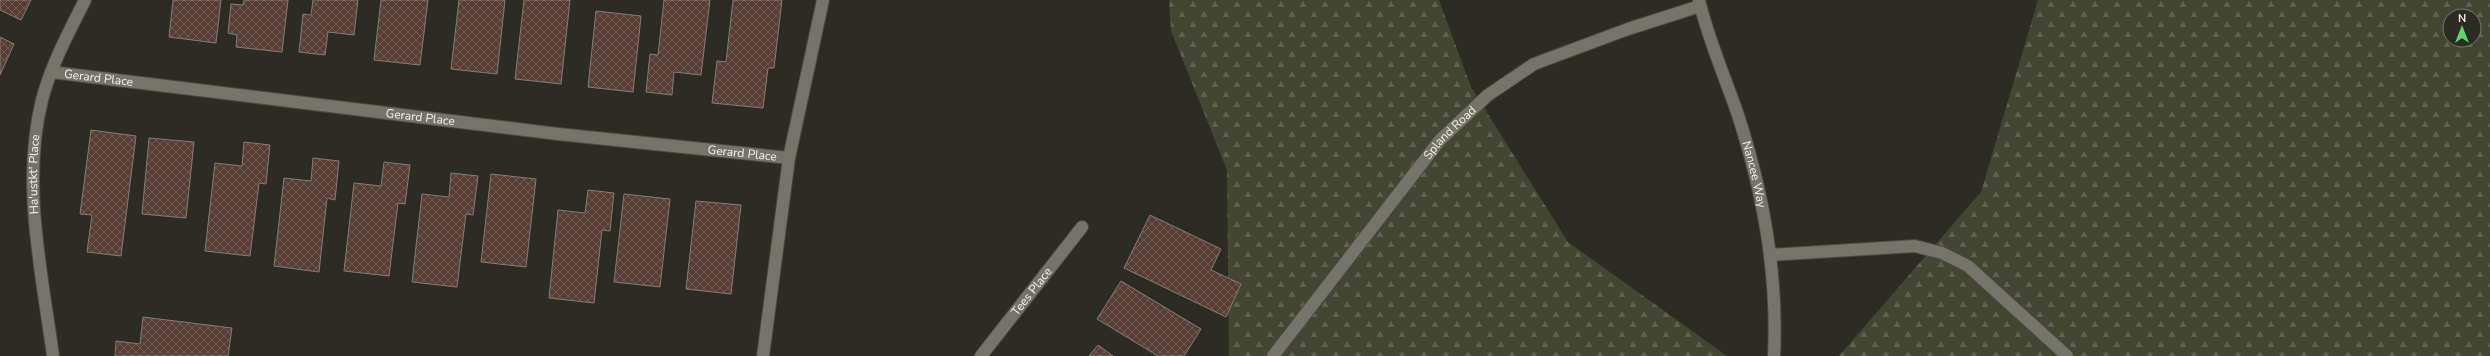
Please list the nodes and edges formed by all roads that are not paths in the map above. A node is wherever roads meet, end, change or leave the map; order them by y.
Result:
1 (85, 0) edge
2 (823, 0) edge
3 (1699, 3) edge
4 (51, 72) junction
5 (789, 158) junction
6 (1082, 227) dead end
7 (1770, 255) junction
8 (53, 356) edge
9 (763, 356) edge
10 (981, 356) edge
11 (1273, 356) edge
12 (1774, 356) edge
13 (2067, 356) edge

1 - 4 street, Ha'ustkt' Place
2 - 5 street
3 - 7 street, Nancee Way
3 - 11 street, Spland Road
4 - 5 street, Gerard Place
4 - 8 street, Ha'ustkt' Place
5 - 9 street
6 - 10 street, Tees Place
7 - 12 street, Nancee Way
7 - 13 street

